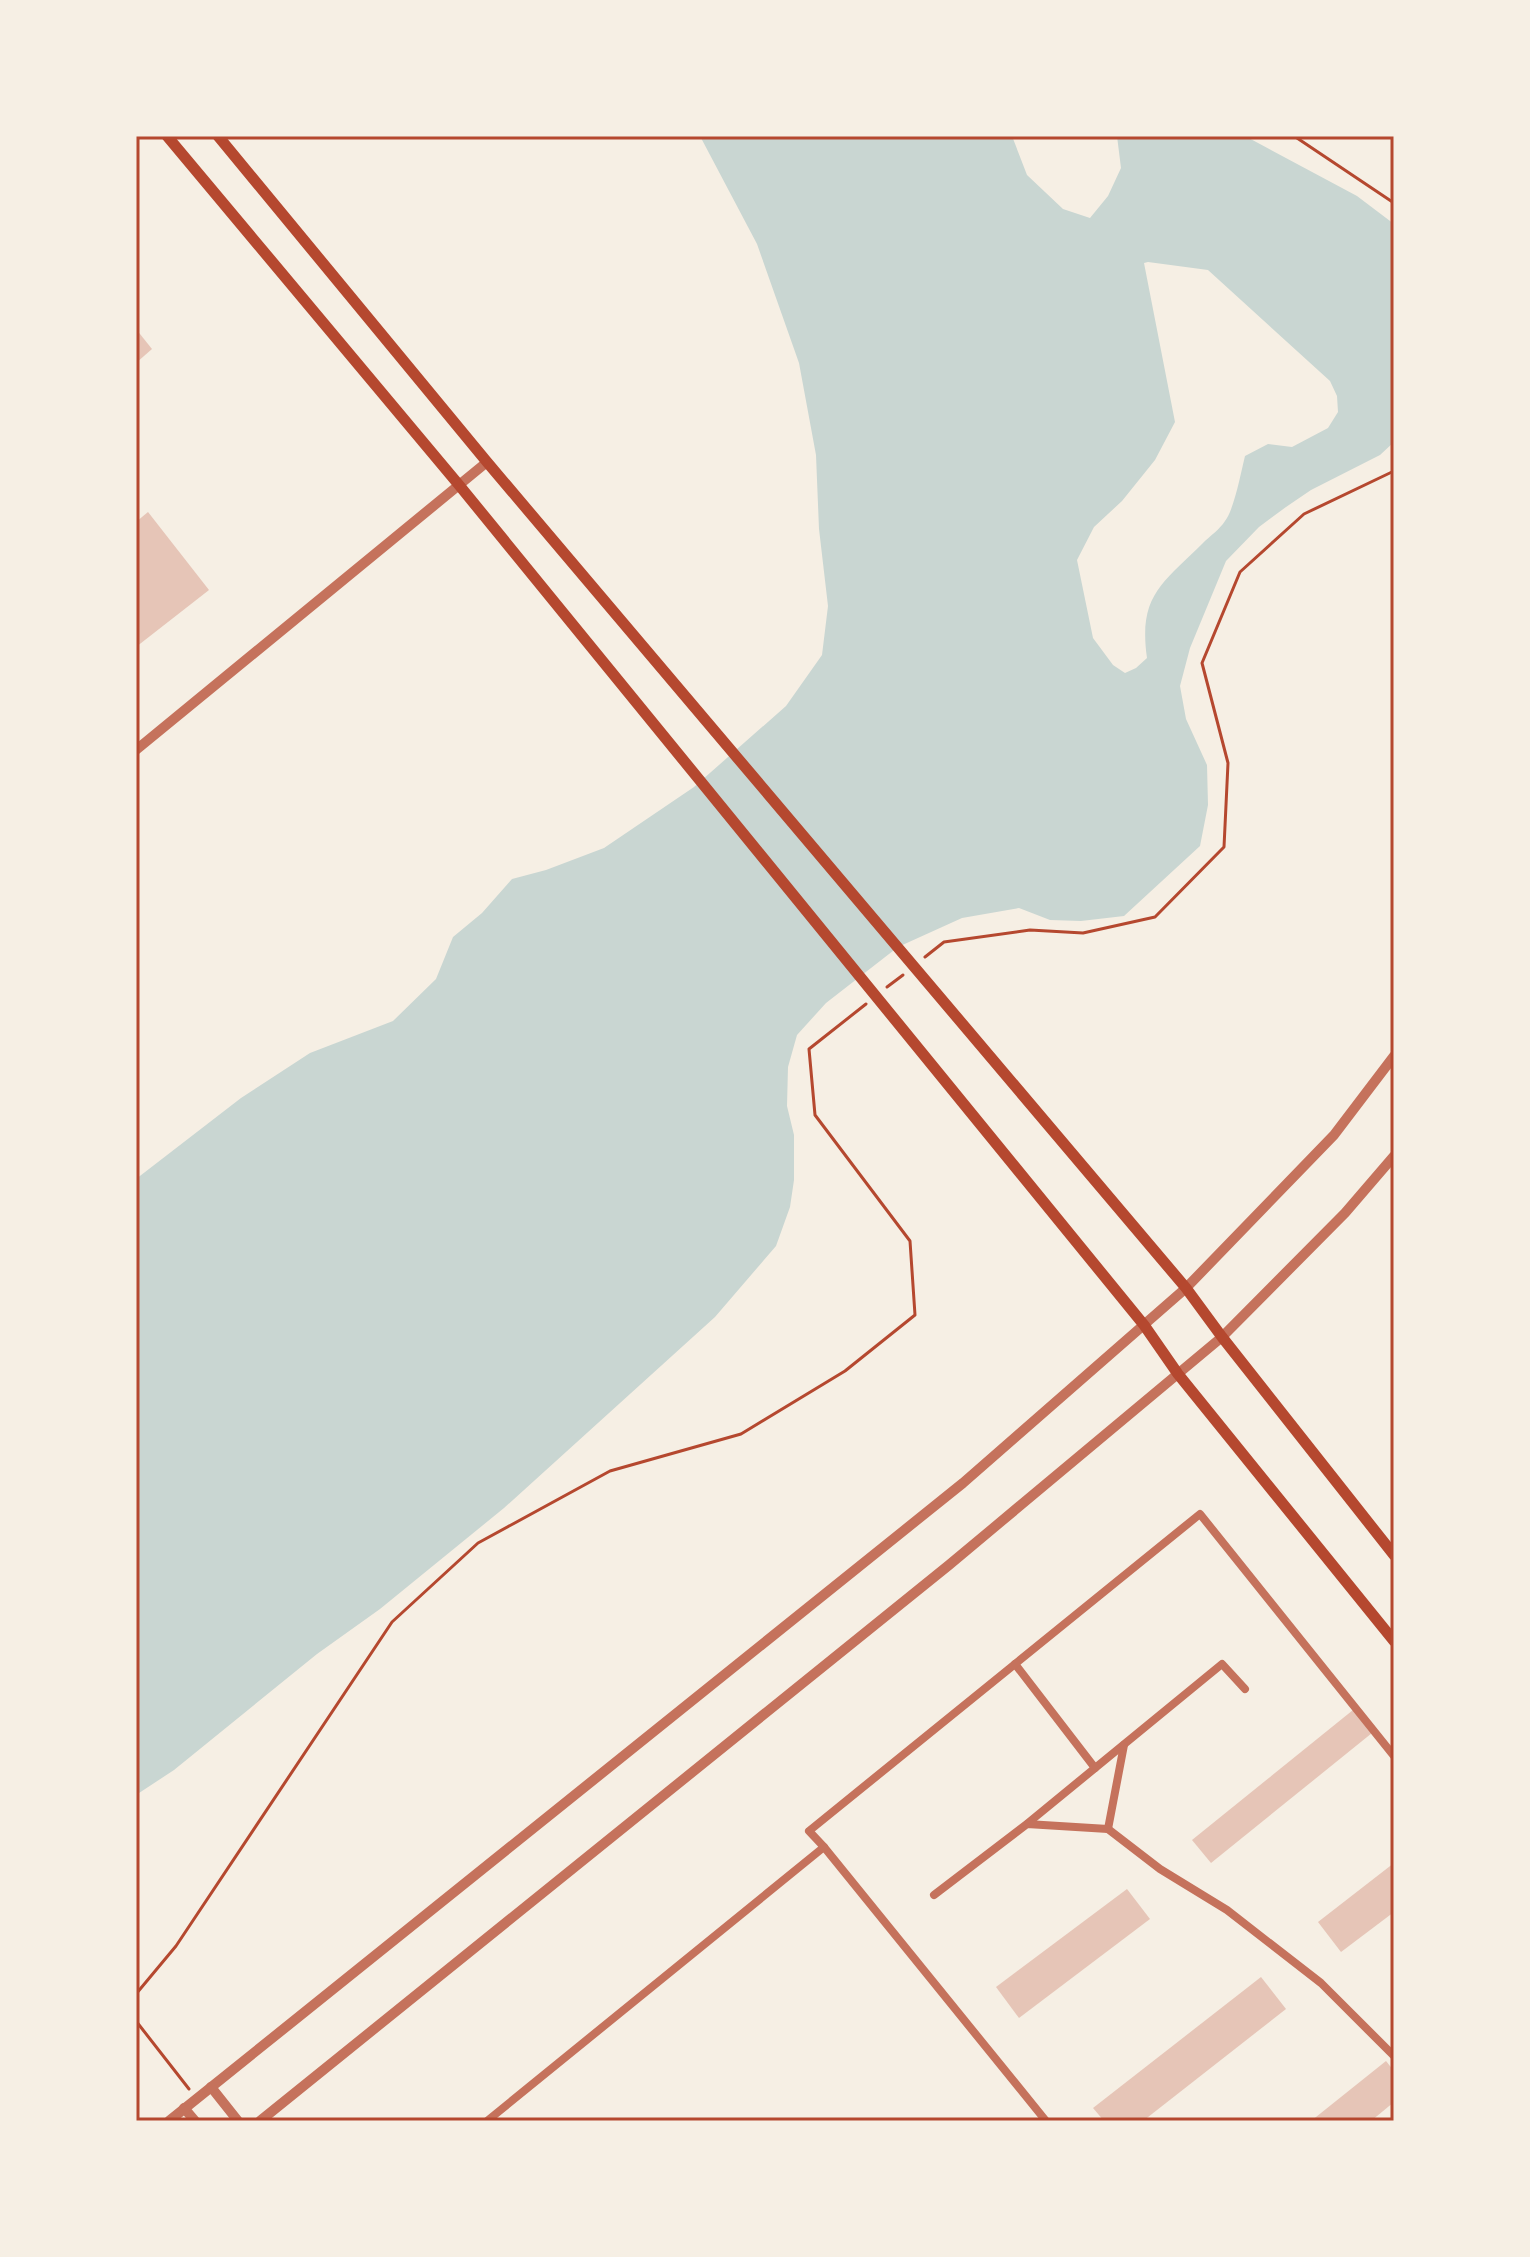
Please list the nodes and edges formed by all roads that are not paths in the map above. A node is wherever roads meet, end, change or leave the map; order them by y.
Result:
1 (167, 136) edge
2 (218, 136) edge
3 (487, 462) junction
4 (459, 485) junction
5 (136, 750) edge
6 (1394, 1056) edge
7 (1394, 1156) edge
8 (1186, 1288) junction
9 (1144, 1325) junction
10 (1222, 1337) junction
11 (1178, 1374) junction
12 (1394, 1555) edge
13 (1394, 1641) edge
14 (1015, 1664) junction
15 (1245, 1689) dead end
16 (1124, 1744) junction
17 (1394, 1756) edge
18 (1095, 1768) junction
19 (1027, 1824) junction
20 (1108, 1829) junction
21 (824, 1847) junction
22 (934, 1895) dead end
23 (1394, 2056) edge
24 (211, 2087) junction
25 (184, 2108) junction
26 (169, 2121) edge
27 (195, 2121) edge
28 (238, 2121) edge
29 (260, 2121) edge
30 (487, 2121) edge
31 (1046, 2121) edge

1 - 4 main road
2 - 3 main road
3 - 4 street
3 - 8 main road
4 - 5 street
4 - 9 main road
6 - 8 street
7 - 10 street
8 - 9 street
8 - 10 main road
9 - 11 main road
9 - 24 street
10 - 11 street
10 - 12 main road
11 - 13 main road
11 - 29 street
14 - 17 street
14 - 18 street
14 - 21 street
15 - 16 street
16 - 18 street
16 - 20 street
18 - 19 street
19 - 20 street
19 - 22 street
20 - 23 street
21 - 30 street
21 - 31 street
24 - 25 street
24 - 28 street
25 - 26 street
25 - 27 street

